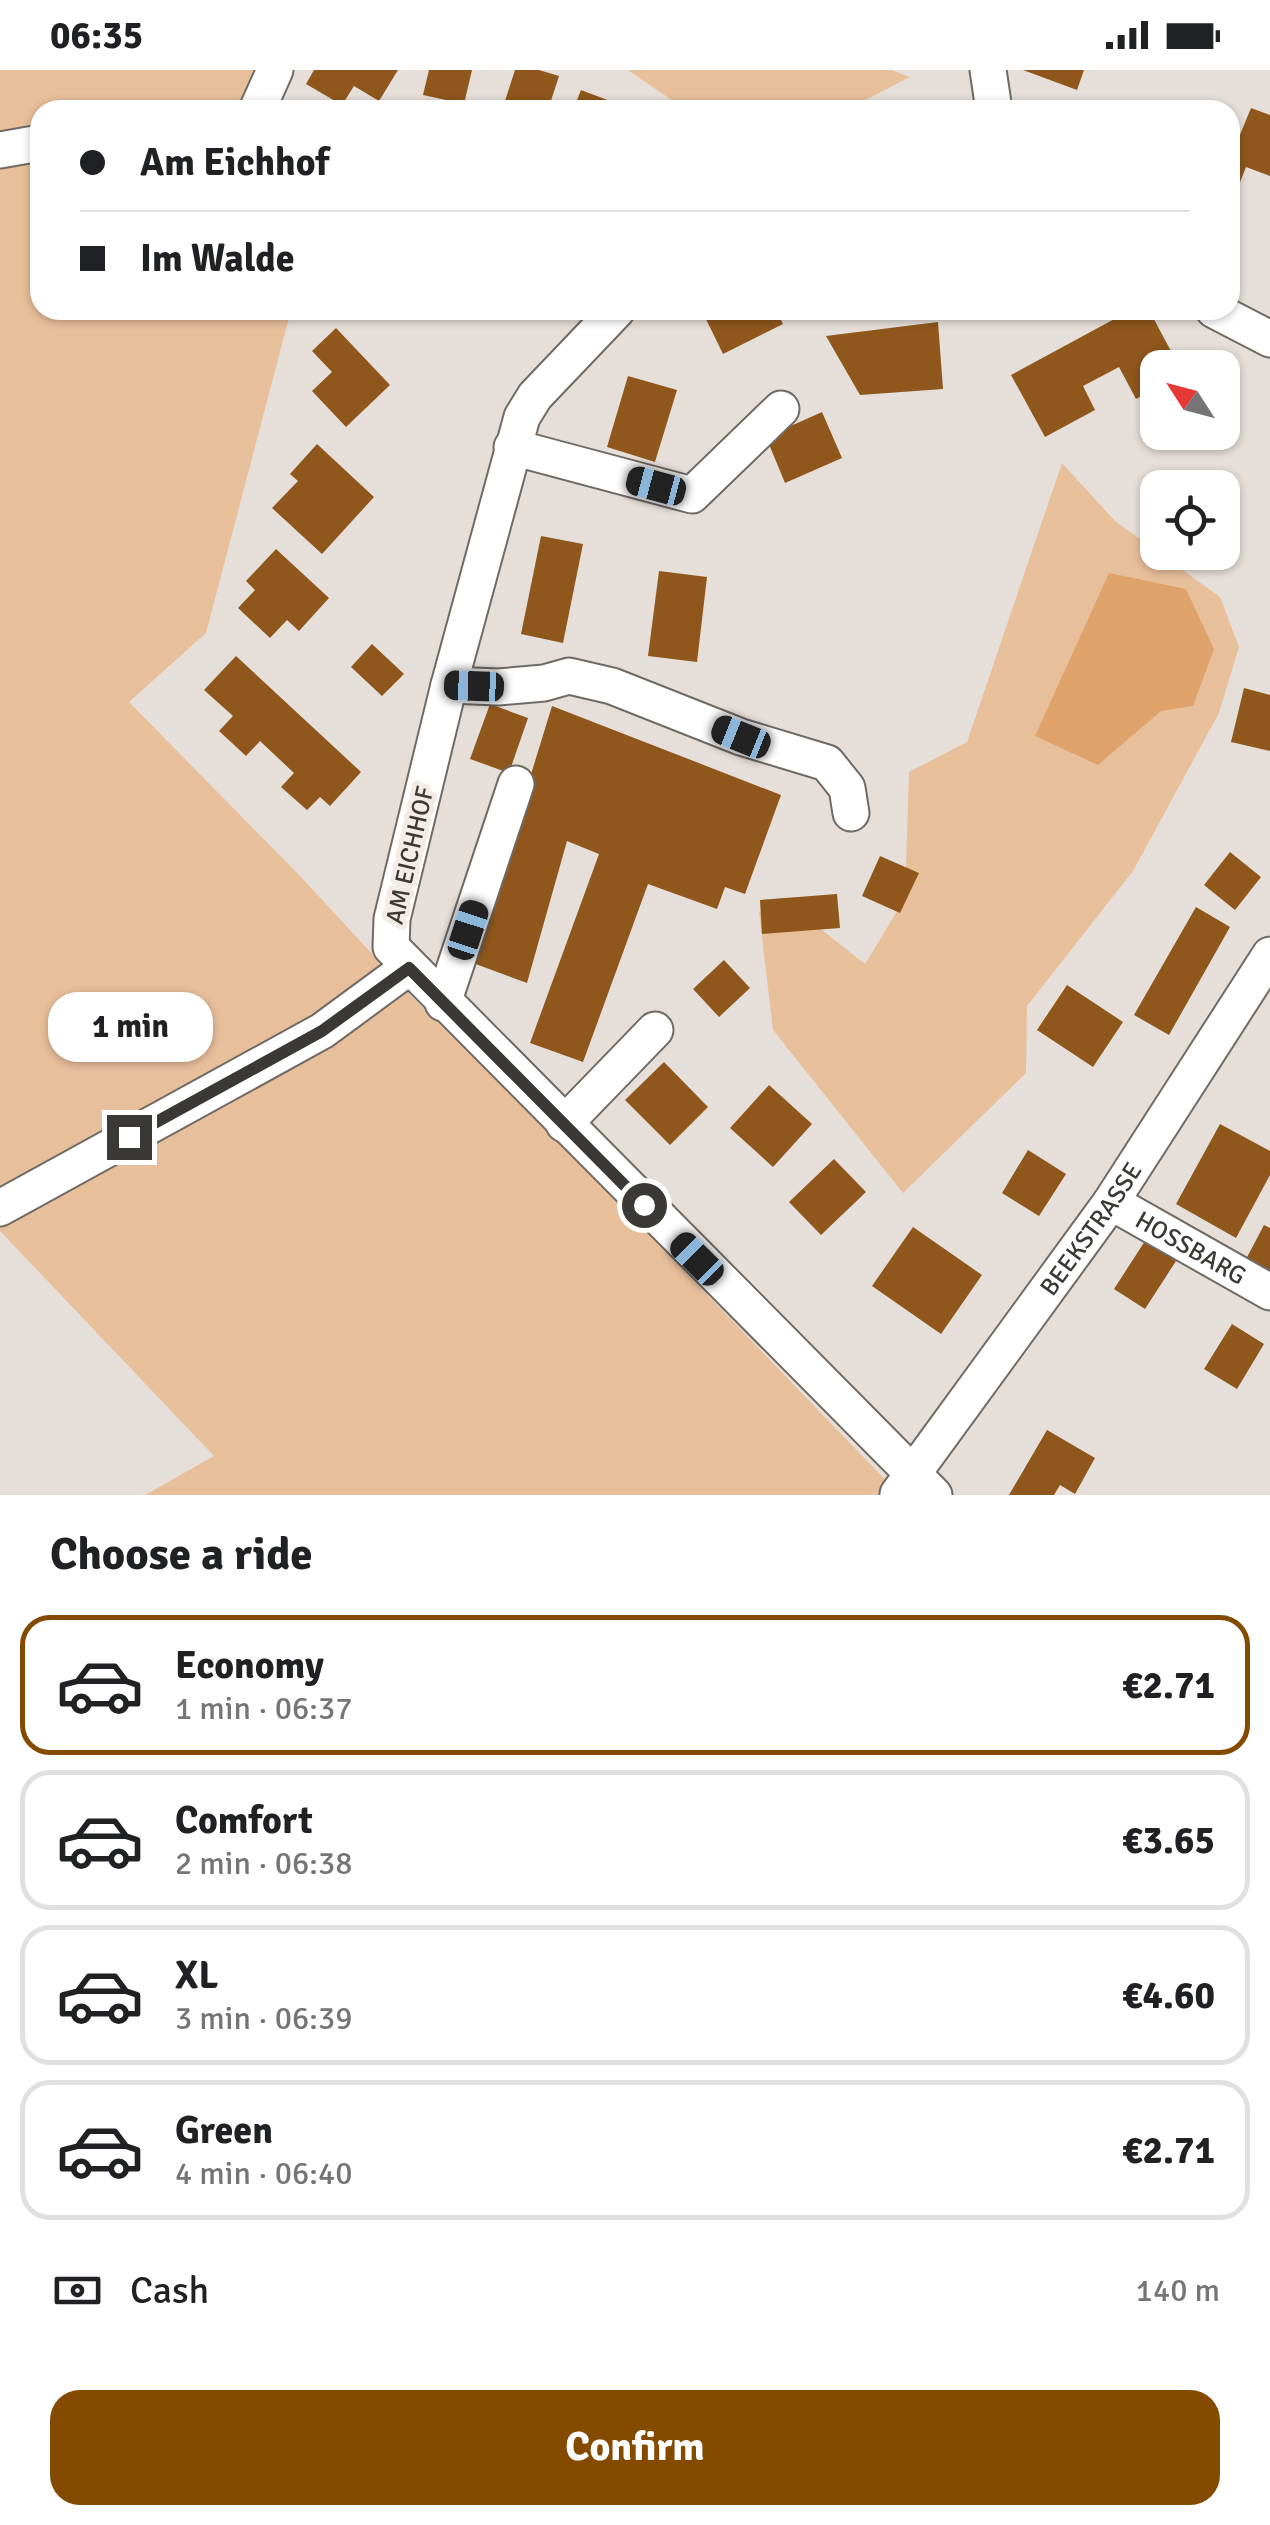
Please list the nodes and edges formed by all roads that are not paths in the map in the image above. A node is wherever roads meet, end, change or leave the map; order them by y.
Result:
1 (274, 70) edge
2 (261, 100) edge
3 (30, 145) edge
4 (0, 150) edge
5 (608, 320) edge
6 (1233, 320) edge
7 (1270, 339) edge
8 (781, 409) dead end
9 (512, 447) junction
10 (449, 685) junction
11 (516, 784) dead end
12 (851, 812) dead end
13 (1270, 955) edge
14 (409, 968) junction
15 (444, 1002) junction
16 (655, 1030) dead end
17 (564, 1124) junction
18 (1111, 1202) junction
19 (0, 1208) edge
20 (1270, 1292) edge
21 (914, 1488) edge

1 - 2 street
3 - 4 street
5 - 9 street, AM EICHHOF
6 - 7 street
8 - 9 street
9 - 10 street, AM EICHHOF
10 - 12 street
10 - 14 street, AM EICHHOF
11 - 15 street
13 - 18 street, BEEKSTRASSE
14 - 15 street, AM EICHHOF
14 - 19 street
15 - 17 street, AM EICHHOF
16 - 17 street
17 - 21 street, AM EICHHOF
18 - 20 street, HOSSBARG
18 - 21 street, BEEKSTRASSE

